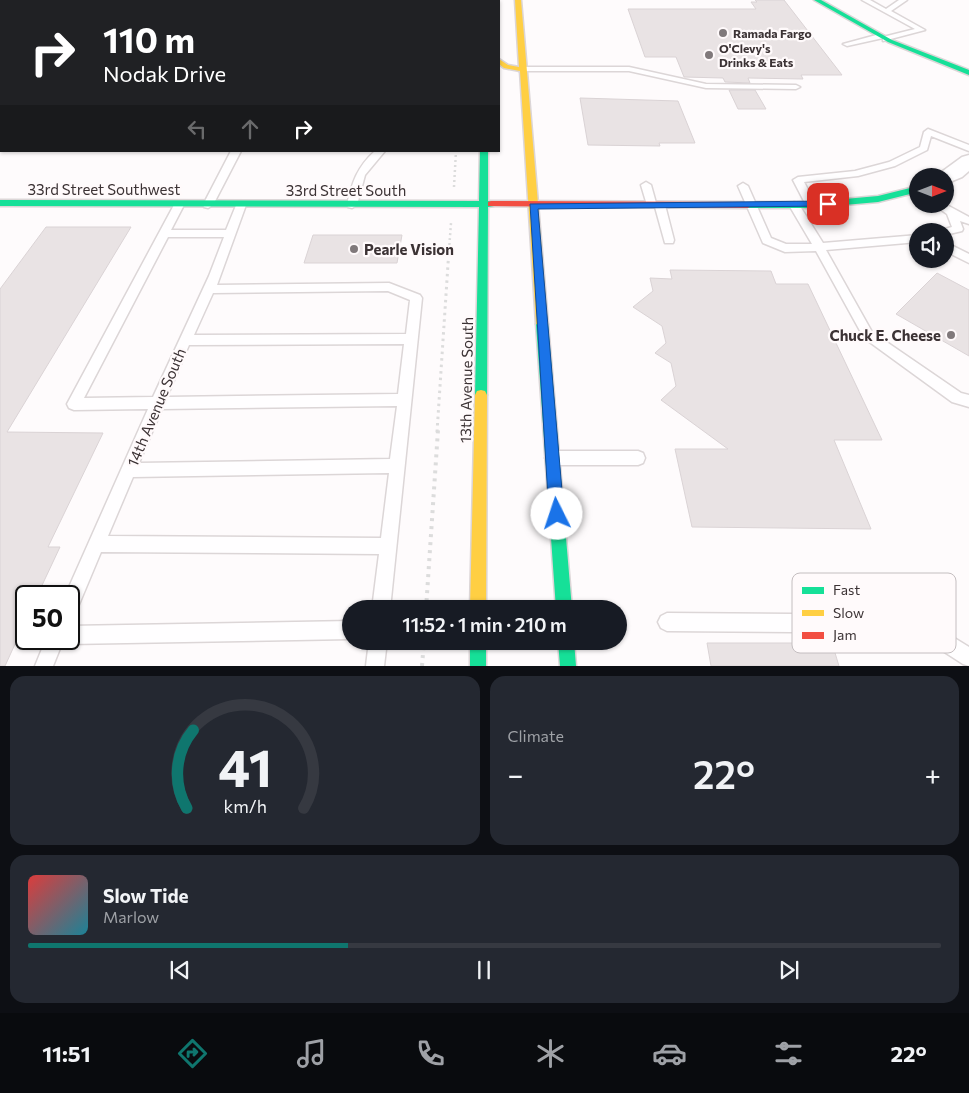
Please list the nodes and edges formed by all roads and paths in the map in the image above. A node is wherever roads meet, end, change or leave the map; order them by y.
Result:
1 (518, 0) edge
2 (817, 0) edge
3 (865, 0) edge
4 (904, 0) edge
5 (887, 11) junction
6 (883, 37) junction
7 (846, 44) dead end
8 (500, 62) edge
9 (522, 69) junction
10 (969, 74) edge
11 (796, 87) dead end
12 (969, 148) edge
13 (235, 152) edge
14 (378, 152) edge
15 (456, 152) edge
16 (484, 152) edge
17 (969, 162) edge
18 (954, 174) edge
19 (646, 185) dead end
20 (743, 186) dead end
21 (909, 192) edge
22 (0, 203) edge
23 (179, 205) junction
24 (208, 205) junction
25 (241, 205) junction
26 (352, 205) junction
27 (452, 205) junction
28 (656, 205) junction
29 (751, 205) junction
30 (794, 205) junction
31 (810, 205) junction
32 (483, 206) junction
33 (533, 206) junction
34 (952, 213) edge
35 (954, 213) edge
36 (969, 221) edge
37 (954, 230) edge
38 (164, 233) junction
39 (231, 234) junction
40 (909, 239) edge
41 (669, 240) dead end
42 (819, 247) junction
43 (954, 251) edge
44 (969, 259) edge
45 (208, 290) junction
46 (412, 339) junction
47 (185, 340) junction
48 (405, 400) junction
49 (969, 400) edge
50 (157, 404) junction
51 (552, 458) junction
52 (638, 458) dead end
53 (398, 466) junction
54 (129, 470) junction
55 (97, 544) junction
56 (388, 546) junction
57 (79, 585) edge
58 (382, 600) edge
59 (427, 600) edge
60 (478, 600) edge
61 (563, 600) edge
62 (667, 622) dead end
63 (792, 623) edge
64 (342, 630) edge
65 (80, 635) edge
66 (51, 650) edge
67 (377, 650) edge
68 (423, 650) edge
69 (478, 650) edge
70 (567, 650) edge
71 (956, 650) edge
72 (969, 658) edge
73 (44, 666) edge
74 (375, 666) edge
75 (422, 666) edge
76 (478, 666) edge
77 (568, 666) edge

1 - 9 main road
2 - 6 main road
3 - 5 lane
4 - 5 lane
5 - 6 lane
6 - 7 lane
6 - 10 main road
8 - 9 main road
9 - 11 lane
9 - 33 main road
12 - 31 lane
13 - 24 lane
14 - 26 lane
15 - 27 path
16 - 32 main road, 13th Avenue South
17 - 18 street
19 - 28 lane
20 - 29 lane
21 - 31 main road, 33rd Street South
22 - 23 main road, 33rd Street Southwest
23 - 24 main road, 33rd Street Southwest
23 - 38 lane
24 - 25 main road, 33rd Street South
25 - 26 main road, 33rd Street South
25 - 39 lane, 14th Avenue South
26 - 27 main road, 33rd Street South
27 - 32 main road, 33rd Street South
27 - 59 path
28 - 29 main road, 33rd Street South
28 - 33 main road, 33rd Street South
28 - 41 lane
29 - 30 main road, 33rd Street South
29 - 42 lane
30 - 31 main road, 33rd Street South
30 - 42 lane
32 - 33 main road, 33rd Street South
32 - 60 main road, 13th Avenue South
33 - 51 main road
34 - 37 lane
35 - 36 lane
38 - 39 lane
38 - 50 lane
39 - 45 lane, 14th Avenue South
40 - 42 lane
42 - 49 lane
43 - 44 lane
45 - 46 lane
45 - 47 lane, 14th Avenue South
46 - 47 lane
46 - 48 lane
47 - 50 lane, 14th Avenue South
48 - 50 lane
48 - 53 lane
50 - 54 lane, 14th Avenue South
51 - 52 lane
51 - 61 main road
53 - 54 lane
53 - 56 lane
54 - 55 lane, 14th Avenue South
55 - 56 lane
55 - 57 lane, 14th Avenue South
56 - 58 lane
62 - 63 lane
64 - 65 lane
66 - 73 lane
67 - 74 lane
68 - 75 path
69 - 76 main road
70 - 77 main road
71 - 72 lane

